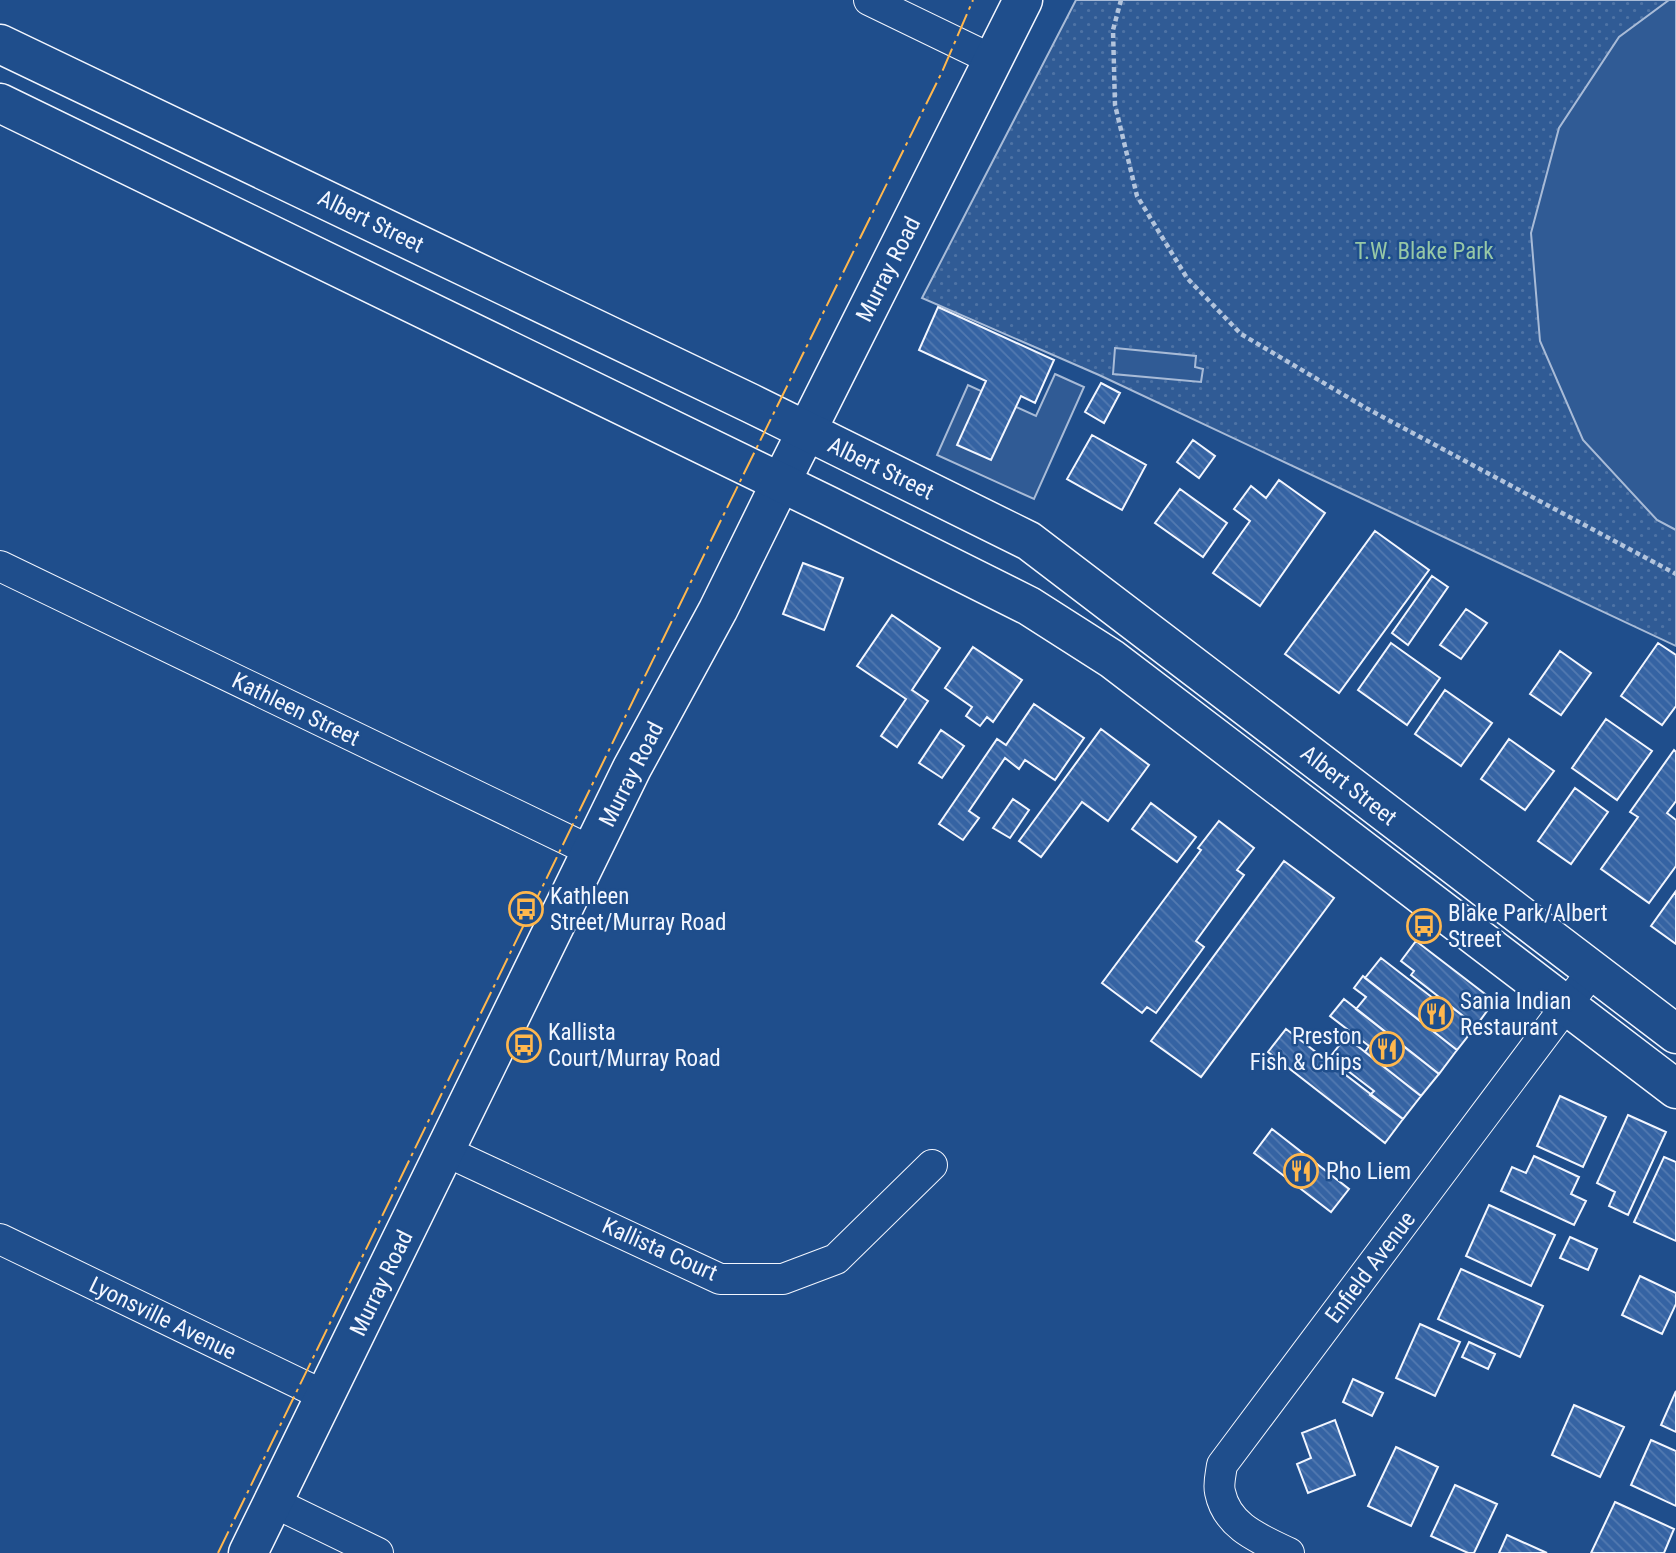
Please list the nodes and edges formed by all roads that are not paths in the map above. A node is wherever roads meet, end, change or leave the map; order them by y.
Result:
1 (869, 0) edge
2 (1023, 0) edge
3 (0, 44) edge
4 (993, 60) junction
5 (0, 103) edge
6 (265, 170) junction
7 (239, 219) junction
8 (806, 430) junction
9 (781, 482) junction
10 (0, 566) edge
11 (1141, 625) junction
12 (1112, 659) junction
13 (591, 851) junction
14 (1593, 970) junction
15 (1567, 1004) junction
16 (1676, 1034) edge
17 (1676, 1089) edge
18 (445, 1151) junction
19 (932, 1165) dead end
20 (0, 1240) edge
21 (325, 1396) junction
22 (273, 1503) junction
23 (248, 1553) edge
24 (378, 1553) edge
25 (1289, 1553) edge

1 - 4 street
2 - 4 main road, Murray Road
3 - 6 main road, Albert Street
4 - 8 main road, Murray Road
5 - 7 main road, Albert Street
6 - 7 main road
6 - 8 main road, Albert Street
7 - 9 main road, Albert Street
8 - 9 main road, Murray Road
8 - 11 main road, Albert Street
9 - 12 main road, Albert Street
9 - 13 main road, Murray Road
10 - 13 street, Kathleen Street
11 - 12 main road
11 - 14 main road, Albert Street
12 - 15 main road, Albert Street
13 - 18 main road, Murray Road
14 - 15 street, Enfield Avenue
14 - 16 main road, Albert Street
15 - 17 main road, Albert Street
15 - 25 street, Enfield Avenue
18 - 19 street, Kallista Court
18 - 21 main road, Murray Road
20 - 21 street, Lyonsville Avenue
21 - 22 main road, Murray Road
22 - 23 main road, Murray Road
22 - 24 street

